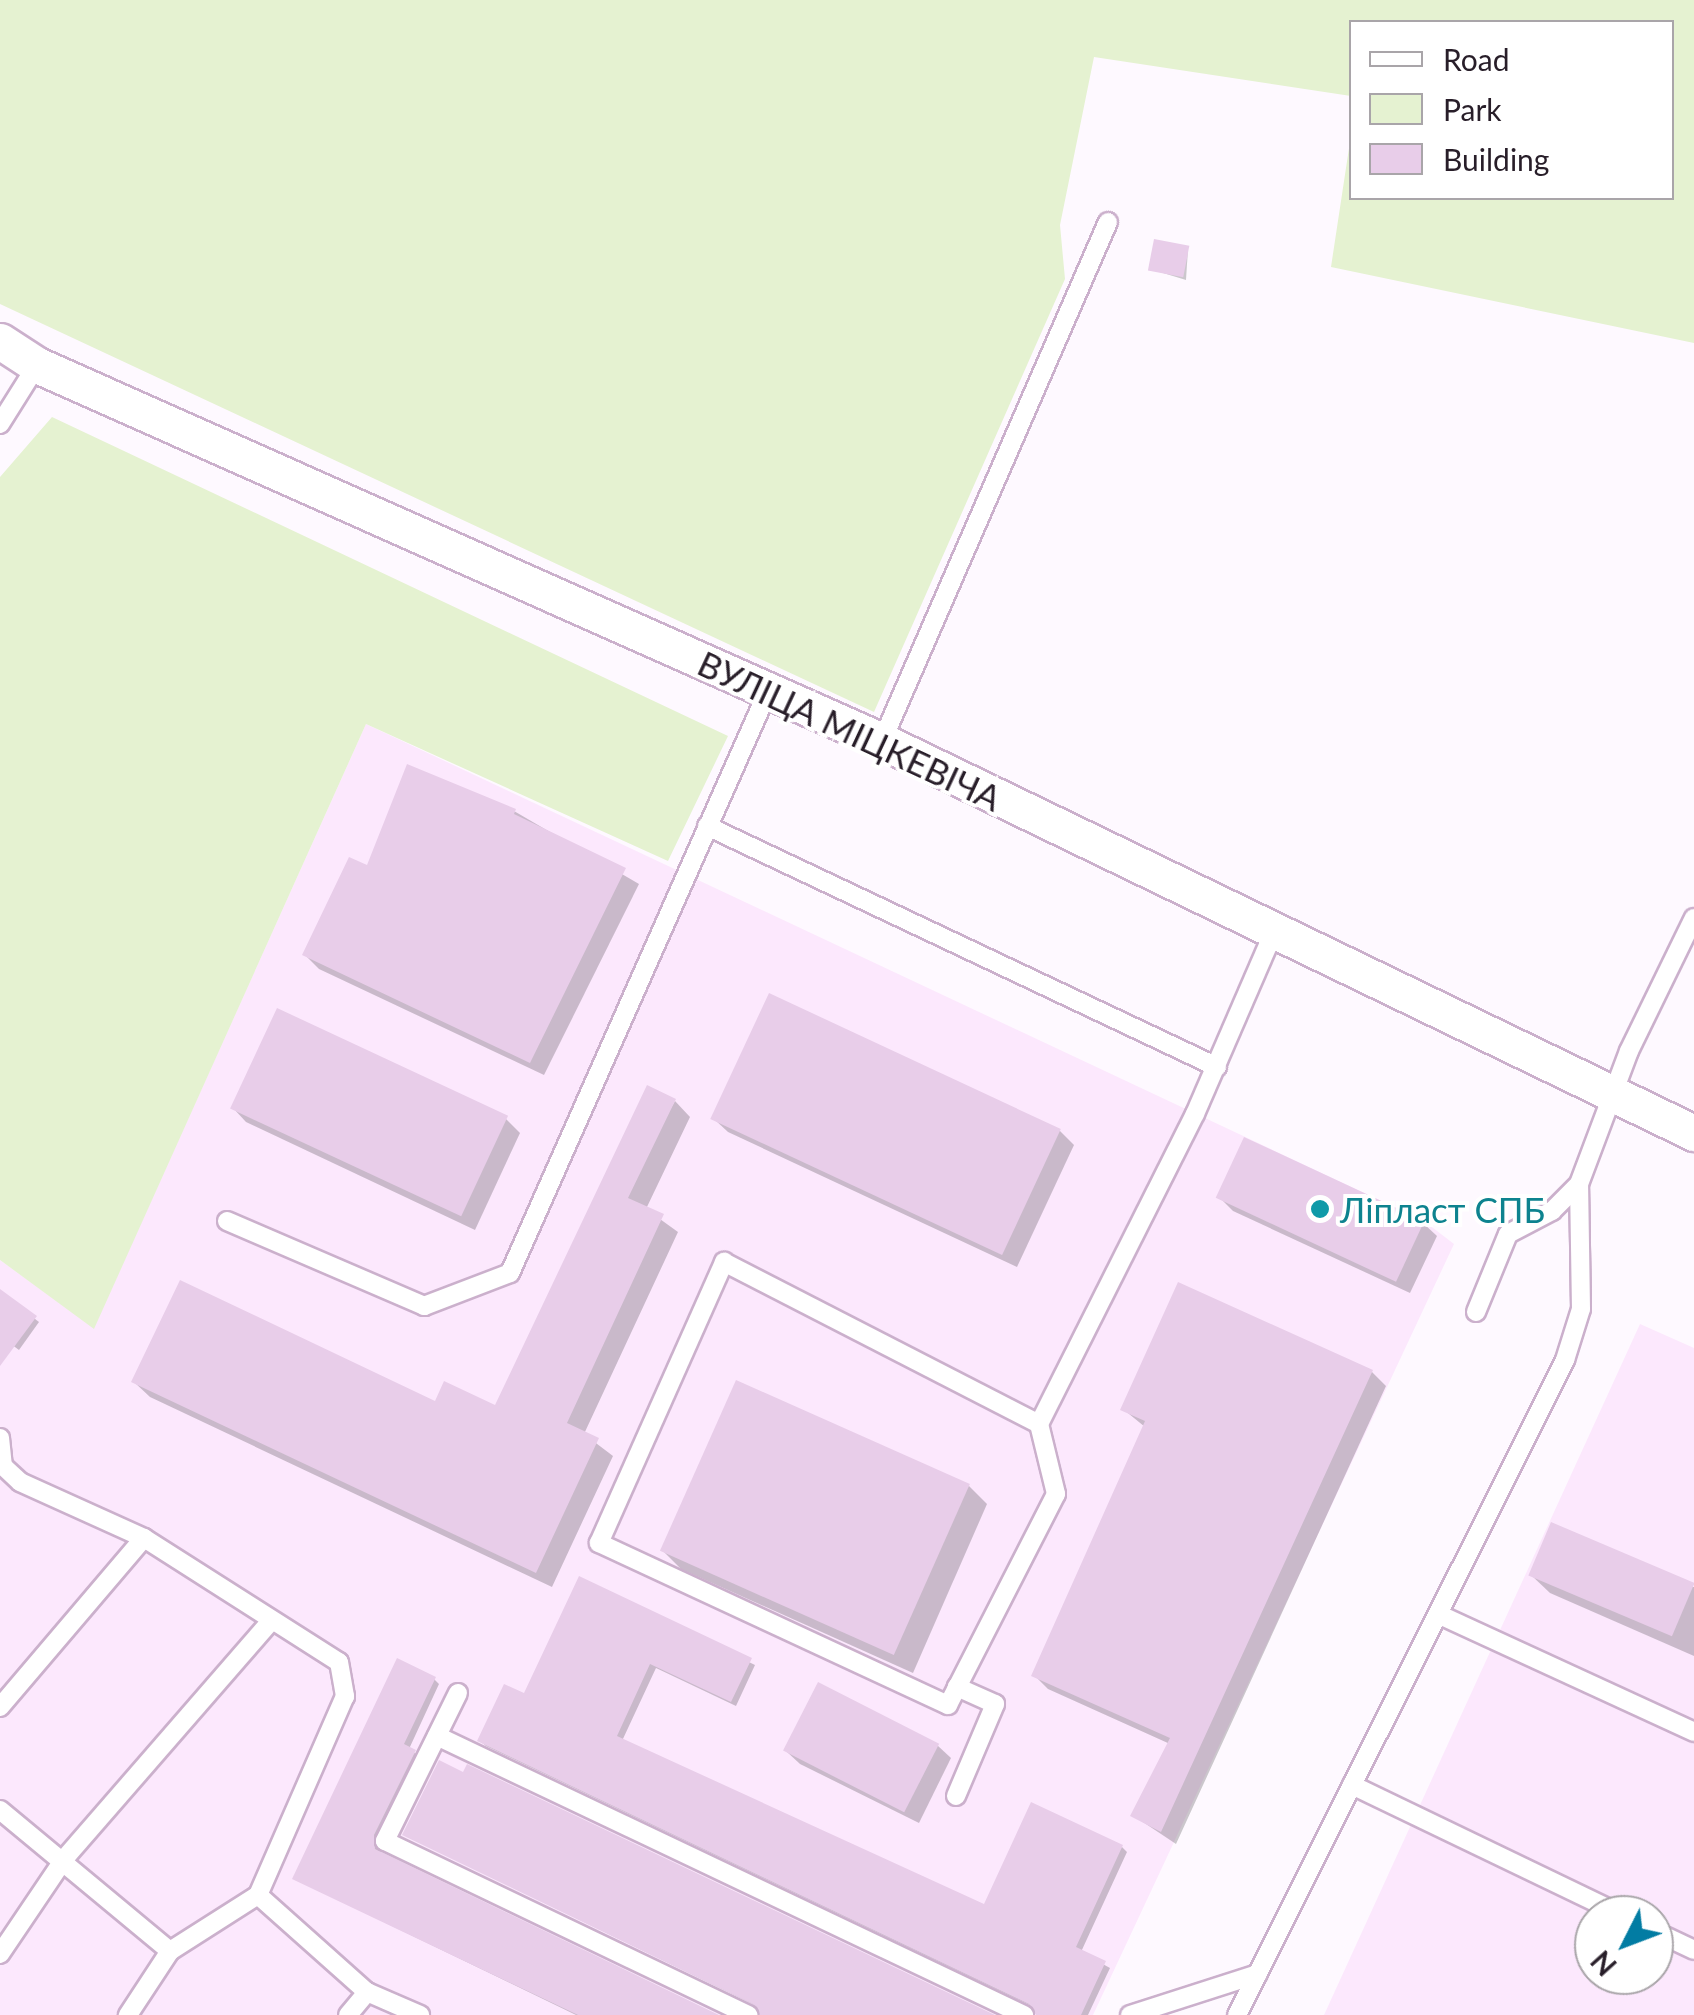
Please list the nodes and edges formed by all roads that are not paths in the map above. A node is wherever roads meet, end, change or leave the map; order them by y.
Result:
1 (1108, 222) dead end
2 (0, 341) edge
3 (37, 365) junction
4 (0, 424) edge
5 (768, 691) junction
6 (882, 741) junction
7 (707, 826) junction
8 (1694, 918) edge
9 (1274, 934) junction
10 (1218, 1067) junction
11 (1612, 1092) junction
12 (1694, 1132) edge
13 (1579, 1184) junction
14 (227, 1220) dead end
15 (1476, 1312) dead end
16 (1039, 1424) junction
17 (0, 1438) edge
18 (2, 1468) edge
19 (144, 1538) junction
20 (1440, 1615) junction
21 (269, 1623) junction
22 (957, 1687) junction
23 (458, 1693) dead end
24 (0, 1708) edge
25 (1694, 1732) edge
26 (437, 1736) junction
27 (1352, 1785) junction
28 (956, 1796) dead end
29 (0, 1810) edge
30 (64, 1859) junction
31 (258, 1895) junction
32 (1580, 1895) edge
33 (170, 1951) junction
34 (0, 1954) edge
35 (1258, 1974) junction
36 (367, 1992) junction
37 (1139, 2014) edge
38 (128, 2015) edge
39 (348, 2015) edge
40 (420, 2015) edge
41 (748, 2015) edge
42 (1024, 2015) edge
43 (1237, 2015) edge

1 - 6 lane
2 - 3 street, ВУЛІЦА МІЦКЕВІЧА
3 - 4 lane
3 - 5 street, ВУЛІЦА МІЦКЕВІЧА
5 - 6 street, ВУЛІЦА МІЦКЕВІЧА
5 - 7 lane
6 - 9 street, ВУЛІЦА МІЦКЕВІЧА
7 - 10 lane
7 - 14 lane
8 - 11 lane
9 - 10 lane
9 - 11 street, ВУЛІЦА МІЦКЕВІЧА
10 - 16 lane
11 - 12 street, ВУЛІЦА МІЦКЕВІЧА
11 - 13 lane
13 - 15 lane
13 - 20 lane
16 - 22 lane
16 - 22 lane
17 - 18 lane
18 - 19 lane
19 - 21 lane
19 - 24 lane
20 - 25 lane
20 - 27 lane
21 - 30 lane
21 - 31 lane
22 - 28 lane
23 - 26 lane
26 - 41 lane
26 - 42 lane
27 - 32 lane
27 - 35 lane
29 - 30 lane
30 - 33 lane
30 - 34 lane
31 - 33 lane
31 - 36 lane
33 - 38 lane
35 - 37 lane
35 - 43 lane
36 - 39 lane
36 - 40 lane

